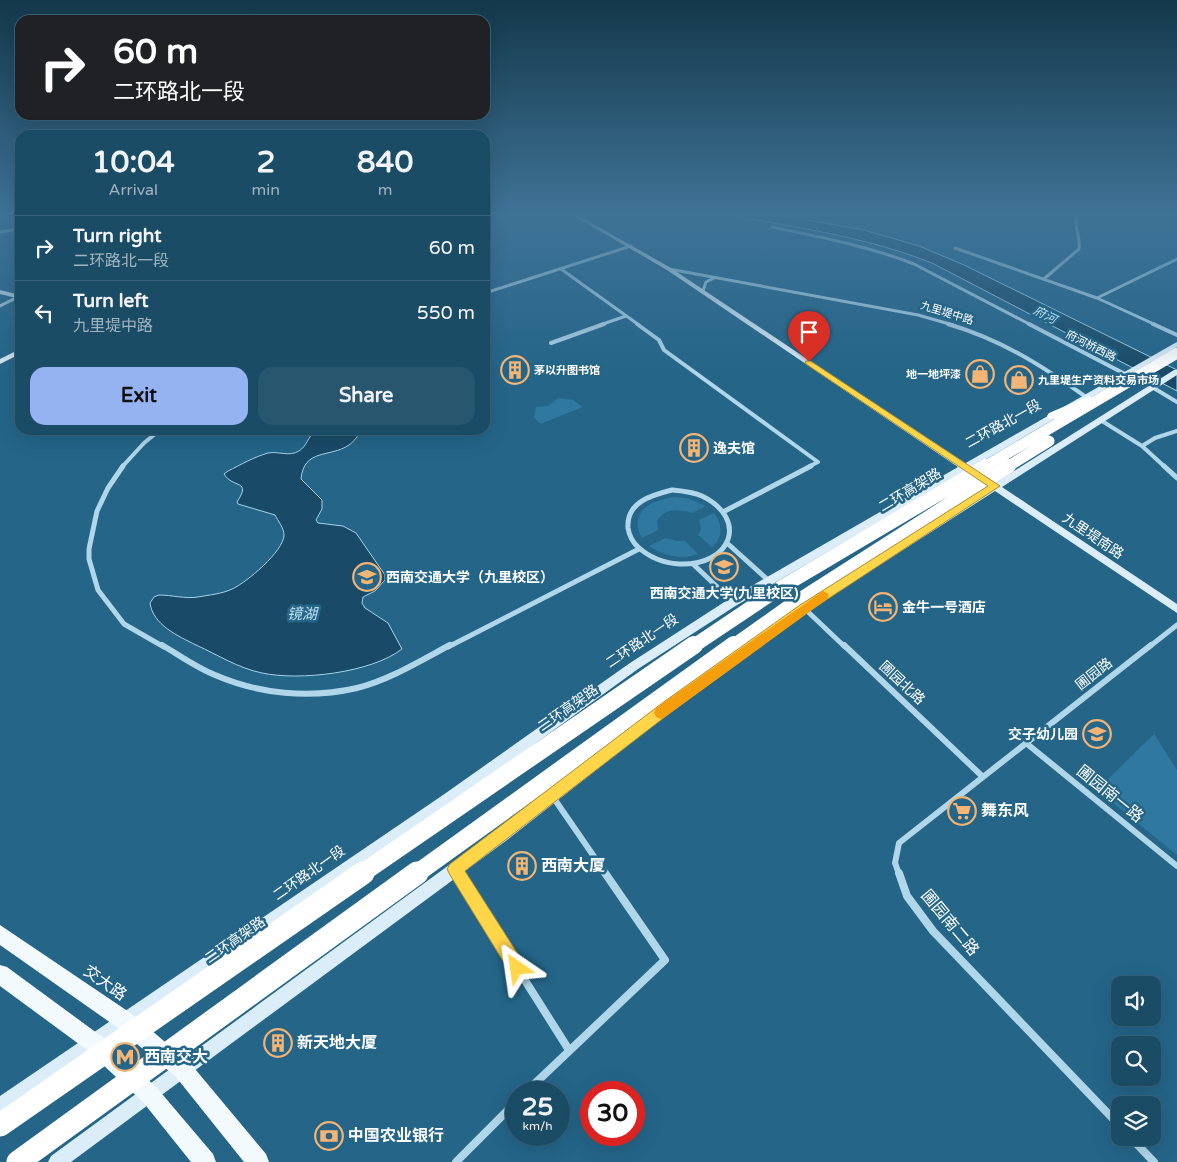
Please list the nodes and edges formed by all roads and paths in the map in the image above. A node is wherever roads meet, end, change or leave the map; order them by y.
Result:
1 (566, 267) edge
2 (666, 267) edge
3 (920, 267) edge
4 (1012, 267) edge
5 (1058, 267) edge
6 (1160, 267) edge
7 (561, 269) junction
8 (669, 269) junction
9 (722, 278) junction
10 (1045, 278) junction
11 (490, 291) edge
12 (703, 291) junction
13 (0, 292) edge
14 (15, 295) edge
15 (15, 298) edge
16 (1098, 298) junction
17 (0, 306) edge
18 (626, 316) junction
19 (1177, 335) edge
20 (551, 343) dead end
21 (1177, 344) edge
22 (1177, 348) edge
23 (1177, 353) edge
24 (15, 354) edge
25 (0, 362) edge
26 (1177, 364) edge
27 (1177, 372) edge
28 (1126, 373) junction
29 (1153, 387) junction
30 (1086, 397) junction
31 (1177, 402) edge
32 (1053, 416) junction
33 (1102, 421) junction
34 (1177, 431) edge
35 (154, 435) edge
36 (1142, 446) junction
37 (963, 466) junction
38 (1177, 478) edge
39 (995, 486) junction
40 (723, 512) junction
41 (727, 543) junction
42 (639, 549) junction
43 (693, 564) junction
44 (768, 580) junction
45 (733, 602) junction
46 (804, 608) junction
47 (1177, 609) edge
48 (1177, 625) edge
49 (1026, 743) junction
50 (984, 777) junction
51 (553, 796) junction
52 (1177, 866) edge
53 (455, 869) junction
54 (0, 934) edge
55 (0, 974) edge
56 (125, 1021) junction
57 (94, 1043) junction
58 (569, 1050) junction
59 (182, 1070) junction
60 (537, 1081) edge
61 (150, 1095) junction
62 (0, 1106) edge
63 (505, 1113) edge
64 (1111, 1117) edge
65 (0, 1125) edge
66 (1139, 1146) edge
67 (18, 1162) edge
68 (57, 1162) edge
69 (205, 1162) edge
70 (258, 1162) edge
71 (456, 1162) edge
72 (1154, 1162) edge

1 - 7 street
2 - 8 main road, 九里堤中路
3 - 28 street, 府河桥西路
4 - 10 street
5 - 10 street
6 - 16 street
7 - 11 street
7 - 18 street
8 - 9 street, 九里堤中路
8 - 12 main road, 九里堤中路
9 - 12 street
9 - 30 street, 九里堤中路
10 - 16 street
12 - 37 main road, 九里堤中路
13 - 14 main road
15 - 17 street
16 - 19 street
18 - 20 street
18 - 40 street
21 - 28 main road, 二环路北一段
22 - 32 highway
23 - 65 highway, 二环高架路, bridge
24 - 25 main road
26 - 67 highway, bridge
27 - 29 main road
28 - 30 main road, 二环路北一段
29 - 31 street
29 - 33 main road
30 - 32 main road, 二环路北一段
32 - 37 main road, 二环路北一段
33 - 36 street
33 - 39 main road
34 - 36 street
35 - 42 street
36 - 38 street
37 - 39 main road, 九里堤中路
37 - 44 main road, 二环路北一段
39 - 46 main road
39 - 47 main road, 九里堤南路
40 - 41 street
40 - 42 street
41 - 43 street
41 - 44 street
42 - 43 street
43 - 45 street
44 - 45 main road, 二环路北一段
45 - 56 main road, 二环路北一段
46 - 50 street, 圃园北路
46 - 51 main road
48 - 49 street, 圃园路
49 - 50 street, 圃园南二路
49 - 52 street, 圃园南一路
50 - 64 street, 圃园南二路
51 - 53 main road
51 - 58 street
53 - 58 street
53 - 59 main road
54 - 56 main road, 交大路
55 - 57 main road
56 - 57 main road, 二环路北一段
56 - 59 main road, 交大路
57 - 61 main road
57 - 62 main road, 二环路北一段
58 - 60 street
59 - 61 main road
59 - 70 main road, 交大路
61 - 68 main road
61 - 69 main road
63 - 71 street
66 - 72 street

